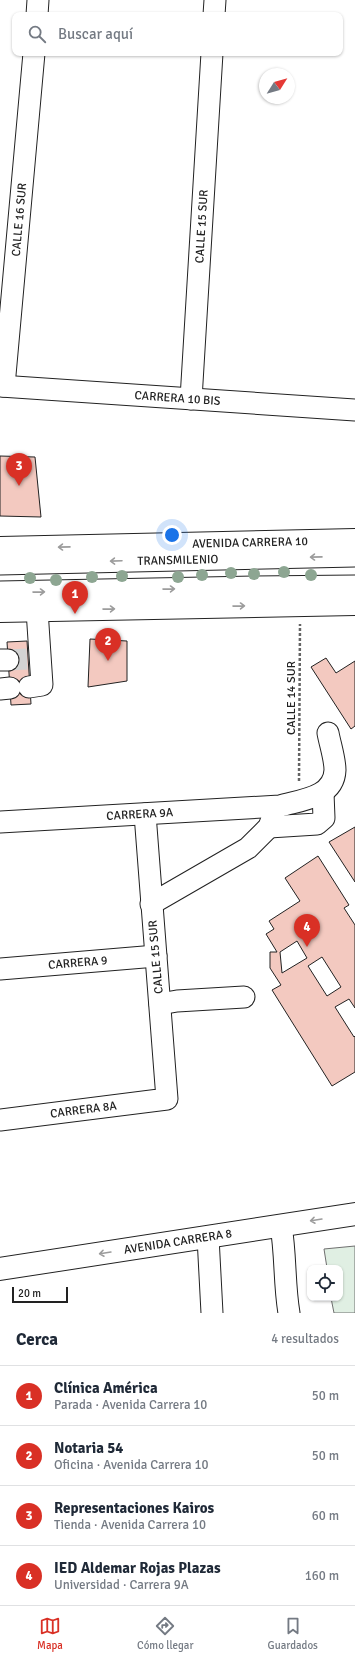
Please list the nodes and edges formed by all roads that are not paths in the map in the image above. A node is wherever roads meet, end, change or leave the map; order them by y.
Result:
1 (38, 0) edge
2 (215, 0) edge
3 (37, 12) edge
4 (214, 12) edge
5 (34, 56) edge
6 (212, 56) edge
7 (2, 386) edge
8 (192, 399) junction
9 (355, 410) edge
10 (355, 540) edge
11 (0, 548) edge
12 (355, 556) edge
13 (0, 564) edge
14 (355, 586) edge
15 (0, 592) edge
16 (355, 604) edge
17 (37, 610) junction
18 (0, 611) edge
19 (19, 659) edge
20 (13, 688) edge
21 (328, 733) dead end
22 (323, 793) junction
23 (278, 806) junction
24 (145, 814) junction
25 (0, 822) edge
26 (270, 827) junction
27 (151, 904) junction
28 (156, 956) junction
29 (0, 969) edge
30 (244, 997) dead end
31 (160, 1004) junction
32 (167, 1099) joint
33 (0, 1120) edge
34 (355, 1214) edge
35 (281, 1226) junction
36 (208, 1237) junction
37 (0, 1270) edge
38 (212, 1313) edge
39 (289, 1313) edge

1 - 3 street
2 - 4 street
5 - 7 street, CALLE 16 SUR
6 - 8 street, CALLE 15 SUR
7 - 8 street, CARRERA 10 BIS
8 - 9 street, CARRERA 10 BIS
10 -> 11 main road, AVENIDA CARRERA 10
12 -> 13 street, TRANSMILENIO
15 -> 14 street
17 -> 16 main road
17 - 18 main road
17 - 19 street
19 - 20 street
21 - 22 street
22 - 23 street, CARRERA 9A
22 - 26 street
23 - 24 street, CARRERA 9A
23 - 26 street
24 - 25 street, CARRERA 9A
24 - 27 street, CALLE 15 SUR
26 - 27 street
27 - 28 street, CALLE 15 SUR
28 - 29 street, CARRERA 9
28 - 31 street, CALLE 15 SUR
30 - 31 street
31 - 32 street, CALLE 15 SUR
32 - 33 street, CARRERA 8A
34 -> 35 main road, AVENIDA CARRERA 8
35 - 36 main road, AVENIDA CARRERA 8
35 - 39 street
36 -> 37 main road, AVENIDA CARRERA 8
36 - 38 street

